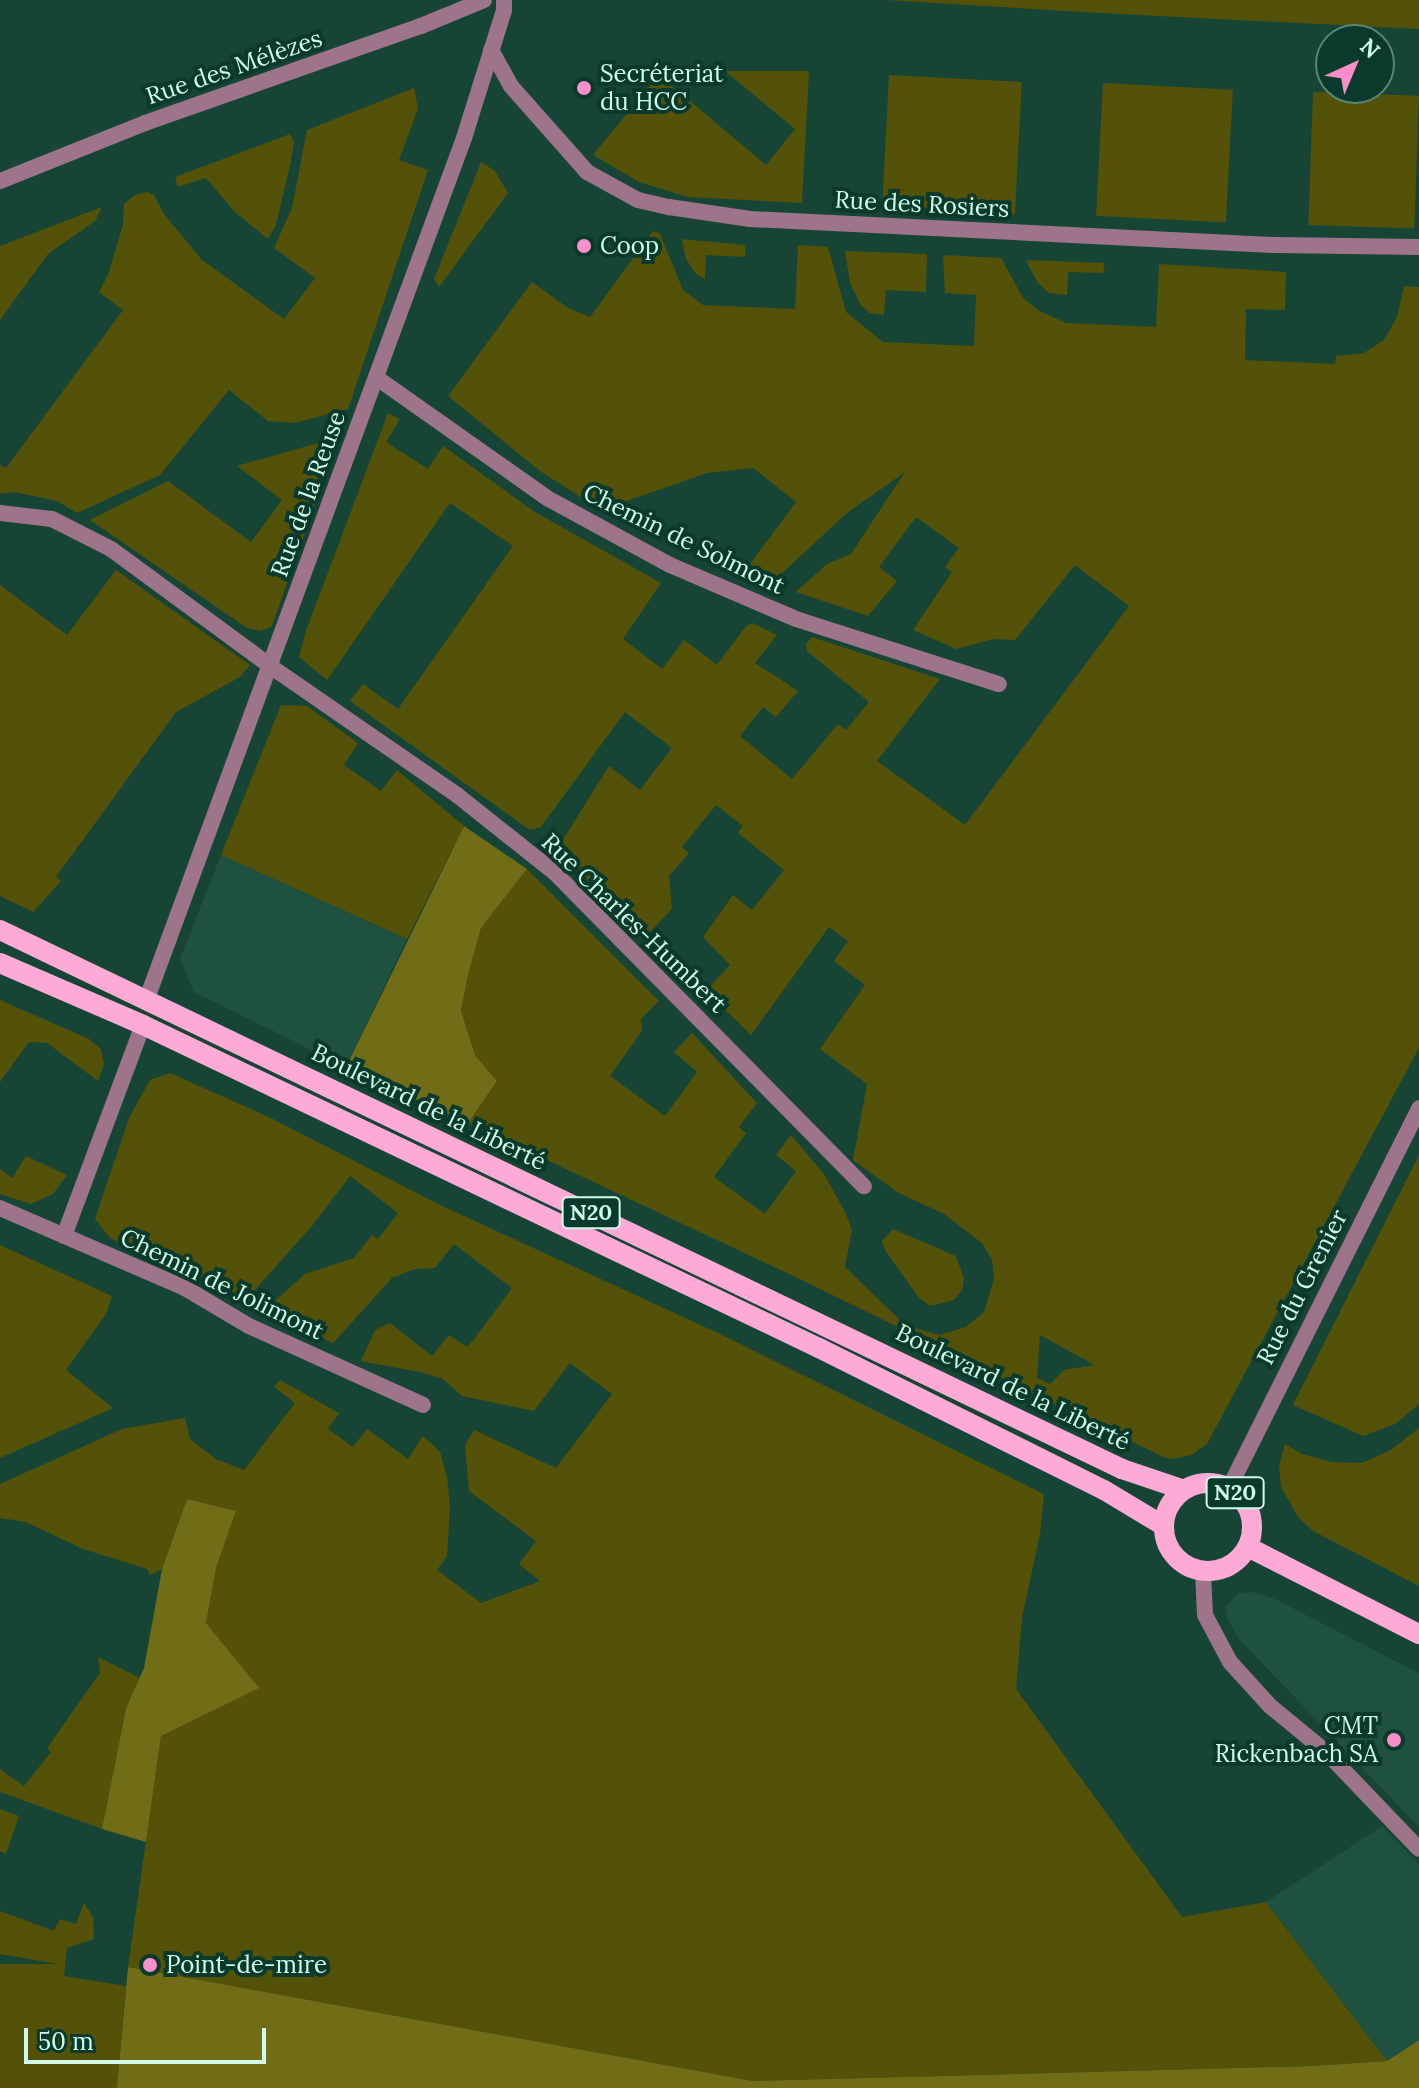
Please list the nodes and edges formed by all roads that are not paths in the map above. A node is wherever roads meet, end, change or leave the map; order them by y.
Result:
1 (484, 0) edge
2 (504, 0) edge
3 (491, 50) junction
4 (0, 181) edge
5 (1419, 247) edge
6 (377, 378) junction
7 (0, 513) edge
8 (270, 666) junction
9 (999, 684) dead end
10 (0, 930) edge
11 (0, 963) edge
12 (146, 1001) junction
13 (143, 1025) junction
14 (1419, 1108) edge
15 (864, 1186) dead end
16 (0, 1208) edge
17 (64, 1236) junction
18 (423, 1405) dead end
19 (1229, 1488) junction
20 (1184, 1490) junction
21 (1164, 1526) junction
22 (1248, 1547) junction
23 (1203, 1571) junction
24 (1419, 1634) edge
25 (1419, 1849) edge

1 - 4 street, Rue des Mélèzes
2 - 3 street, Rue de la Reuse
3 - 5 street, Rue des Rosiers
3 - 6 street, Rue de la Reuse
6 - 8 street, Rue de la Reuse
6 - 9 street, Chemin de Solmont
7 - 8 street
8 - 12 street, Rue de la Reuse
8 - 15 street, Rue Charles-Humbert
10 - 12 main road, Boulevard de la Liberté / N20
11 - 13 main road, Boulevard de la Liberté / N20
12 - 13 main road
12 - 20 main road, Boulevard de la Liberté / N20
13 - 17 street
13 - 21 main road, Boulevard de la Liberté / N20
14 - 19 street, Rue du Grenier
16 - 17 street, Chemin de Jolimont
17 - 18 street, Chemin de Jolimont
19 - 20 main road, N20
19 - 22 main road, N20
20 - 21 main road, N20
21 - 23 main road
22 - 23 main road, N20
22 - 24 main road, N20
23 - 25 street

